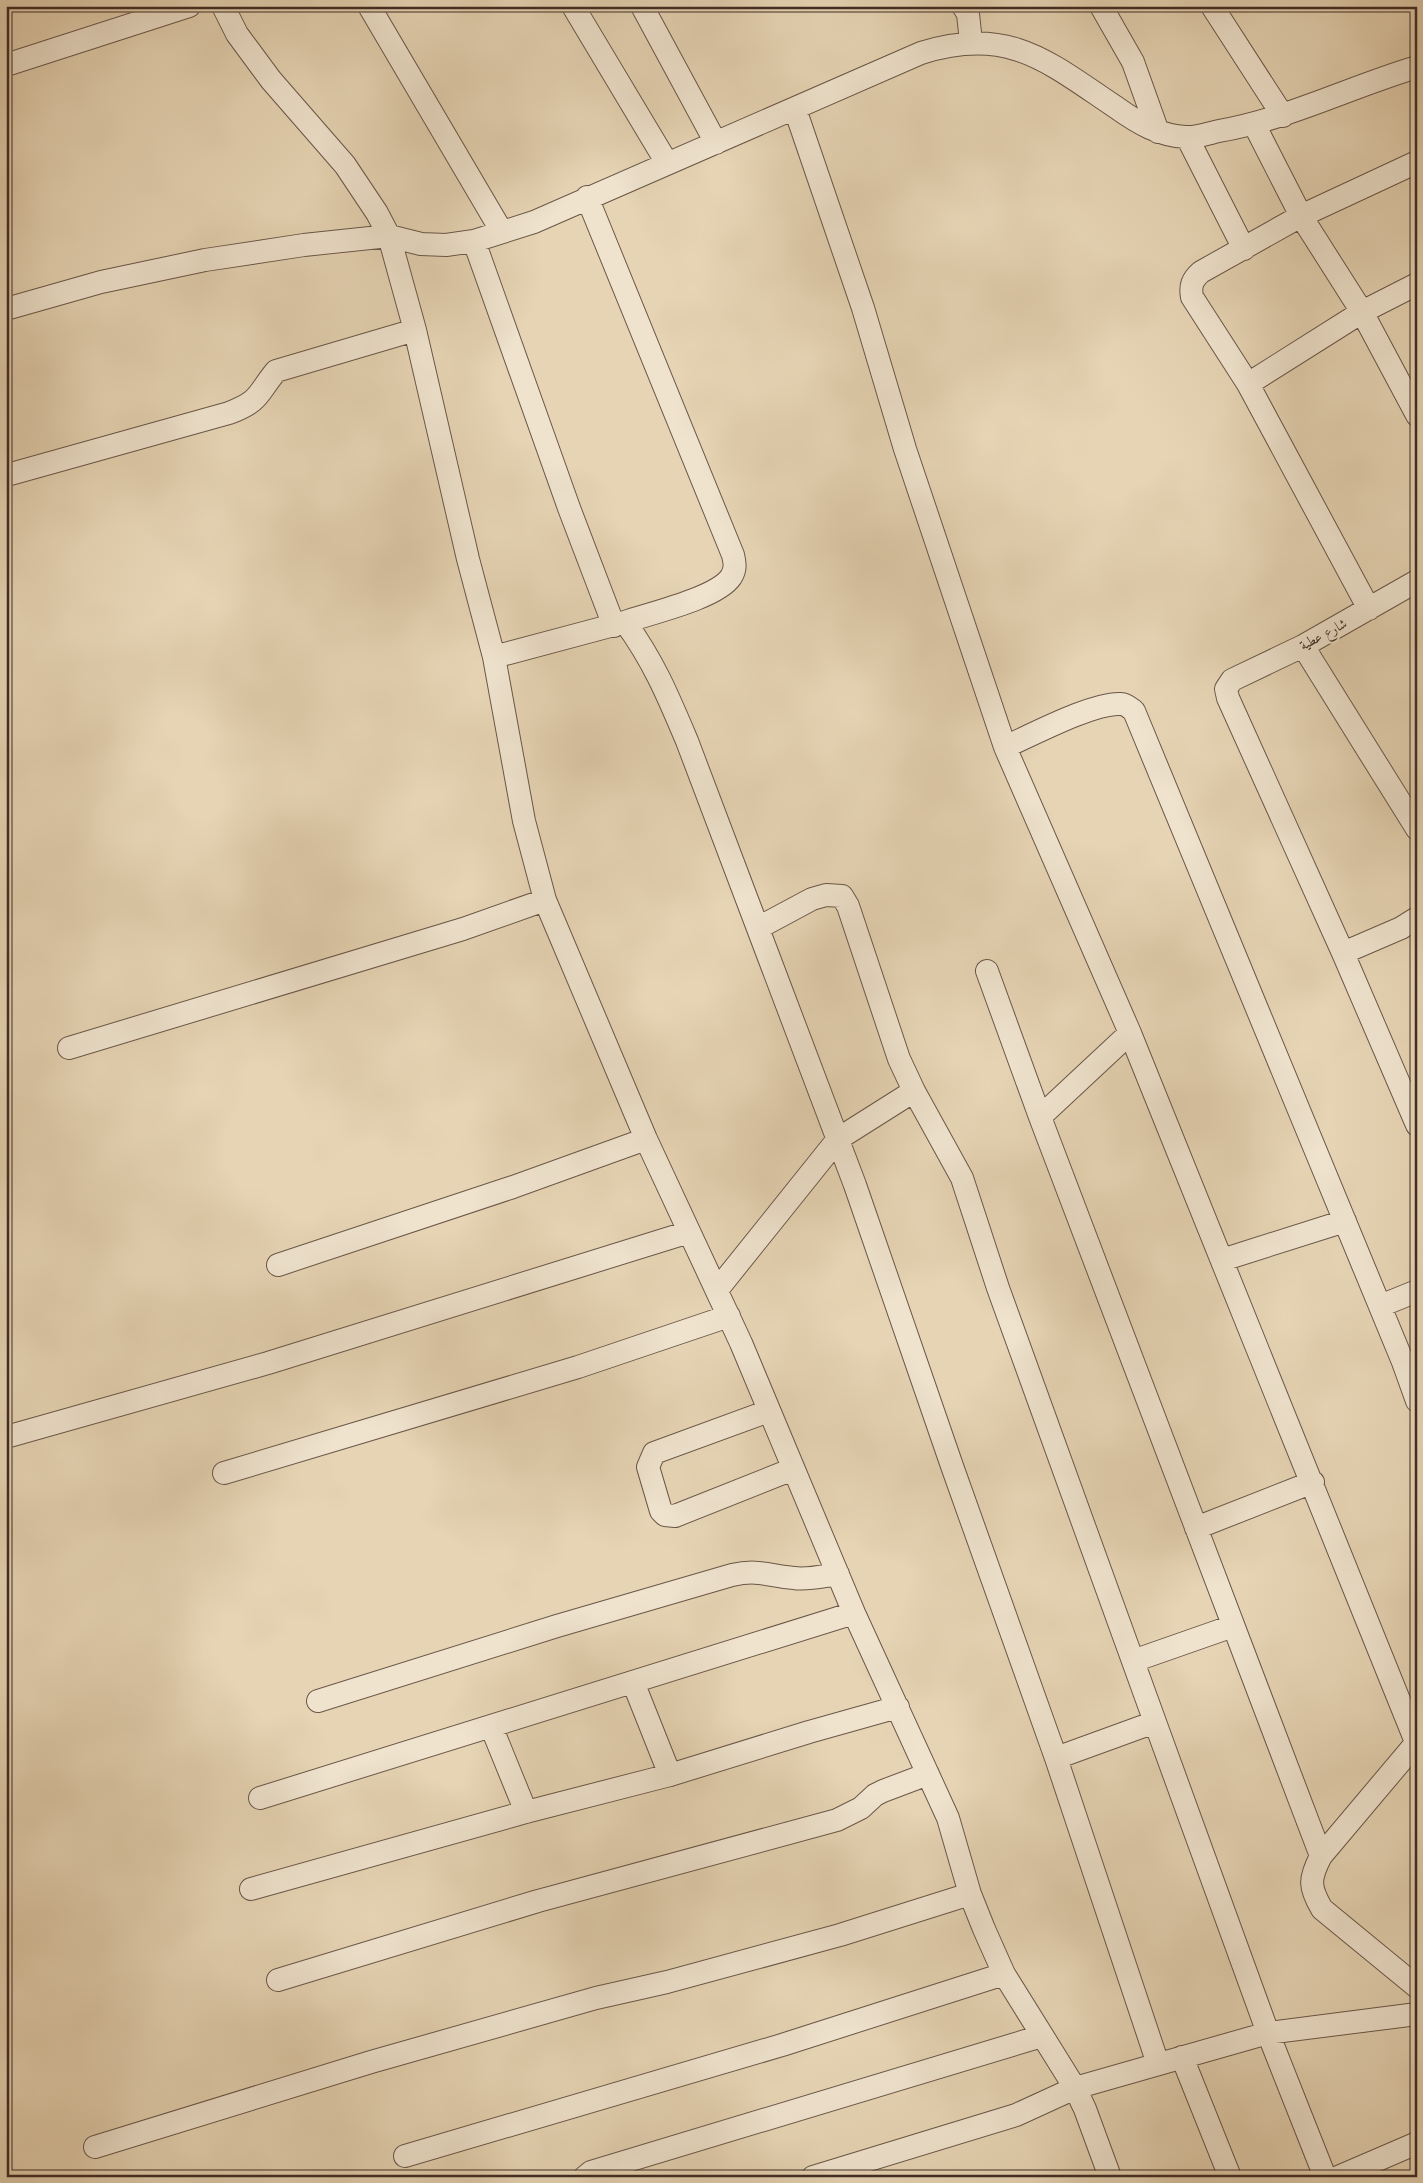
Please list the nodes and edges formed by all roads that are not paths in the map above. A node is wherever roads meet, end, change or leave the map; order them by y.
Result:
1 (189, 6) edge
2 (223, 6) edge
3 (369, 6) edge
4 (573, 6) edge
5 (642, 6) edge
6 (963, 6) edge
7 (1101, 6) edge
8 (1212, 6) edge
9 (971, 42) junction
10 (6, 65) edge
11 (1417, 67) edge
12 (795, 108) junction
13 (1283, 116) junction
14 (1254, 124) junction
15 (1158, 132) junction
16 (1187, 137) junction
17 (716, 143) junction
18 (1417, 162) edge
19 (667, 164) junction
20 (587, 197) junction
21 (1301, 216) junction
22 (502, 232) junction
23 (389, 236) junction
24 (474, 241) junction
25 (1244, 249) junction
26 (1417, 284) edge
27 (6, 309) edge
28 (1362, 312) junction
29 (415, 330) junction
30 (1248, 384) junction
31 (1417, 415) edge
32 (7, 475) edge
33 (1417, 581) edge
34 (1370, 609) junction
35 (620, 624) junction
36 (1302, 646) junction
37 (494, 656) junction
38 (1005, 747) junction
39 (1417, 829) edge
40 (545, 900) junction
41 (1417, 918) edge
42 (758, 928) junction
43 (1343, 953) junction
44 (987, 971) dead end
45 (1130, 1034) junction
46 (69, 1048) dead end
47 (914, 1091) junction
48 (1410, 1092) edge
49 (1040, 1117) junction
50 (1417, 1125) edge
51 (646, 1139) junction
52 (838, 1139) junction
53 (1345, 1221) junction
54 (689, 1232) junction
55 (1222, 1260) junction
56 (278, 1265) dead end
57 (717, 1290) junction
58 (1417, 1291) edge
59 (1380, 1306) junction
60 (729, 1316) junction
61 (1417, 1401) edge
62 (769, 1411) junction
63 (6, 1437) edge
64 (793, 1469) junction
65 (224, 1473) dead end
66 (1313, 1482) junction
67 (1196, 1528) junction
68 (838, 1574) junction
69 (854, 1613) junction
70 (1233, 1626) junction
71 (1133, 1661) junction
72 (633, 1682) junction
73 (318, 1701) dead end
74 (898, 1707) junction
75 (1155, 1722) junction
76 (491, 1726) junction
77 (1417, 1742) edge
78 (1056, 1758) junction
79 (928, 1774) junction
80 (670, 1775) junction
81 (260, 1798) dead end
82 (526, 1812) junction
83 (1321, 1856) junction
84 (251, 1889) dead end
85 (970, 1894) junction
86 (1004, 1974) junction
87 (278, 1980) dead end
88 (1417, 1987) edge
89 (1417, 2014) edge
90 (1268, 2033) junction
91 (1042, 2036) junction
92 (1182, 2057) junction
93 (1158, 2064) junction
94 (1075, 2088) junction
95 (1417, 2143) edge
96 (95, 2147) dead end
97 (405, 2156) dead end
98 (585, 2177) edge
99 (813, 2177) edge
100 (1110, 2177) edge
101 (1230, 2177) edge
102 (1325, 2177) edge
103 (1338, 2177) edge

1 - 10 street
2 - 23 street
3 - 22 street
4 - 19 street
5 - 17 street
6 - 9 street
7 - 15 street
8 - 13 street
9 - 12 street
9 - 15 street
11 - 13 street
12 - 17 street
12 - 38 street
13 - 14 street
14 - 16 street
14 - 21 street
15 - 16 street
16 - 25 street
17 - 19 street
18 - 21 street
19 - 20 street
20 - 22 street
20 - 35 street
21 - 25 street
21 - 28 street
22 - 24 street
23 - 24 street
23 - 27 street
23 - 29 street
24 - 35 street
25 - 30 street
26 - 28 street
28 - 30 street
28 - 31 street
29 - 32 street
29 - 37 street
30 - 34 street
33 - 34 street, شارع عطية
34 - 36 street, شارع عطية
35 - 37 street
35 - 42 street
36 - 39 street
36 - 43 street, شارع عطية
37 - 40 street
38 - 45 street
38 - 53 street
40 - 46 street
40 - 51 street
41 - 43 street
42 - 47 street
42 - 52 street
43 - 48 street
44 - 49 street
45 - 49 street
45 - 55 street
47 - 52 street
47 - 71 street
48 - 50 street
49 - 67 street
51 - 54 street
51 - 56 street
52 - 57 street
52 - 78 street
53 - 55 street
53 - 59 street
54 - 57 street
54 - 63 street
55 - 66 street
57 - 60 street
58 - 59 street
59 - 61 street
60 - 62 street
60 - 65 street
62 - 64 street
62 - 64 street
64 - 68 street
66 - 67 street
66 - 77 street
67 - 70 street
68 - 69 street
68 - 73 street
69 - 72 street
69 - 74 street
70 - 71 street
70 - 83 street
71 - 75 street
72 - 76 street
72 - 80 street
74 - 79 street
74 - 80 street
75 - 78 street
75 - 90 street
76 - 81 street
76 - 82 street
77 - 83 street
78 - 93 street
79 - 85 street
79 - 87 street
80 - 82 street
82 - 84 street
83 - 88 street
85 - 86 street
85 - 96 street
86 - 91 street
86 - 97 street
89 - 90 street
90 - 92 street
90 - 102 street
91 - 94 street
91 - 98 street
92 - 93 street
92 - 101 street
93 - 94 street
94 - 99 street
94 - 100 street
95 - 103 street

